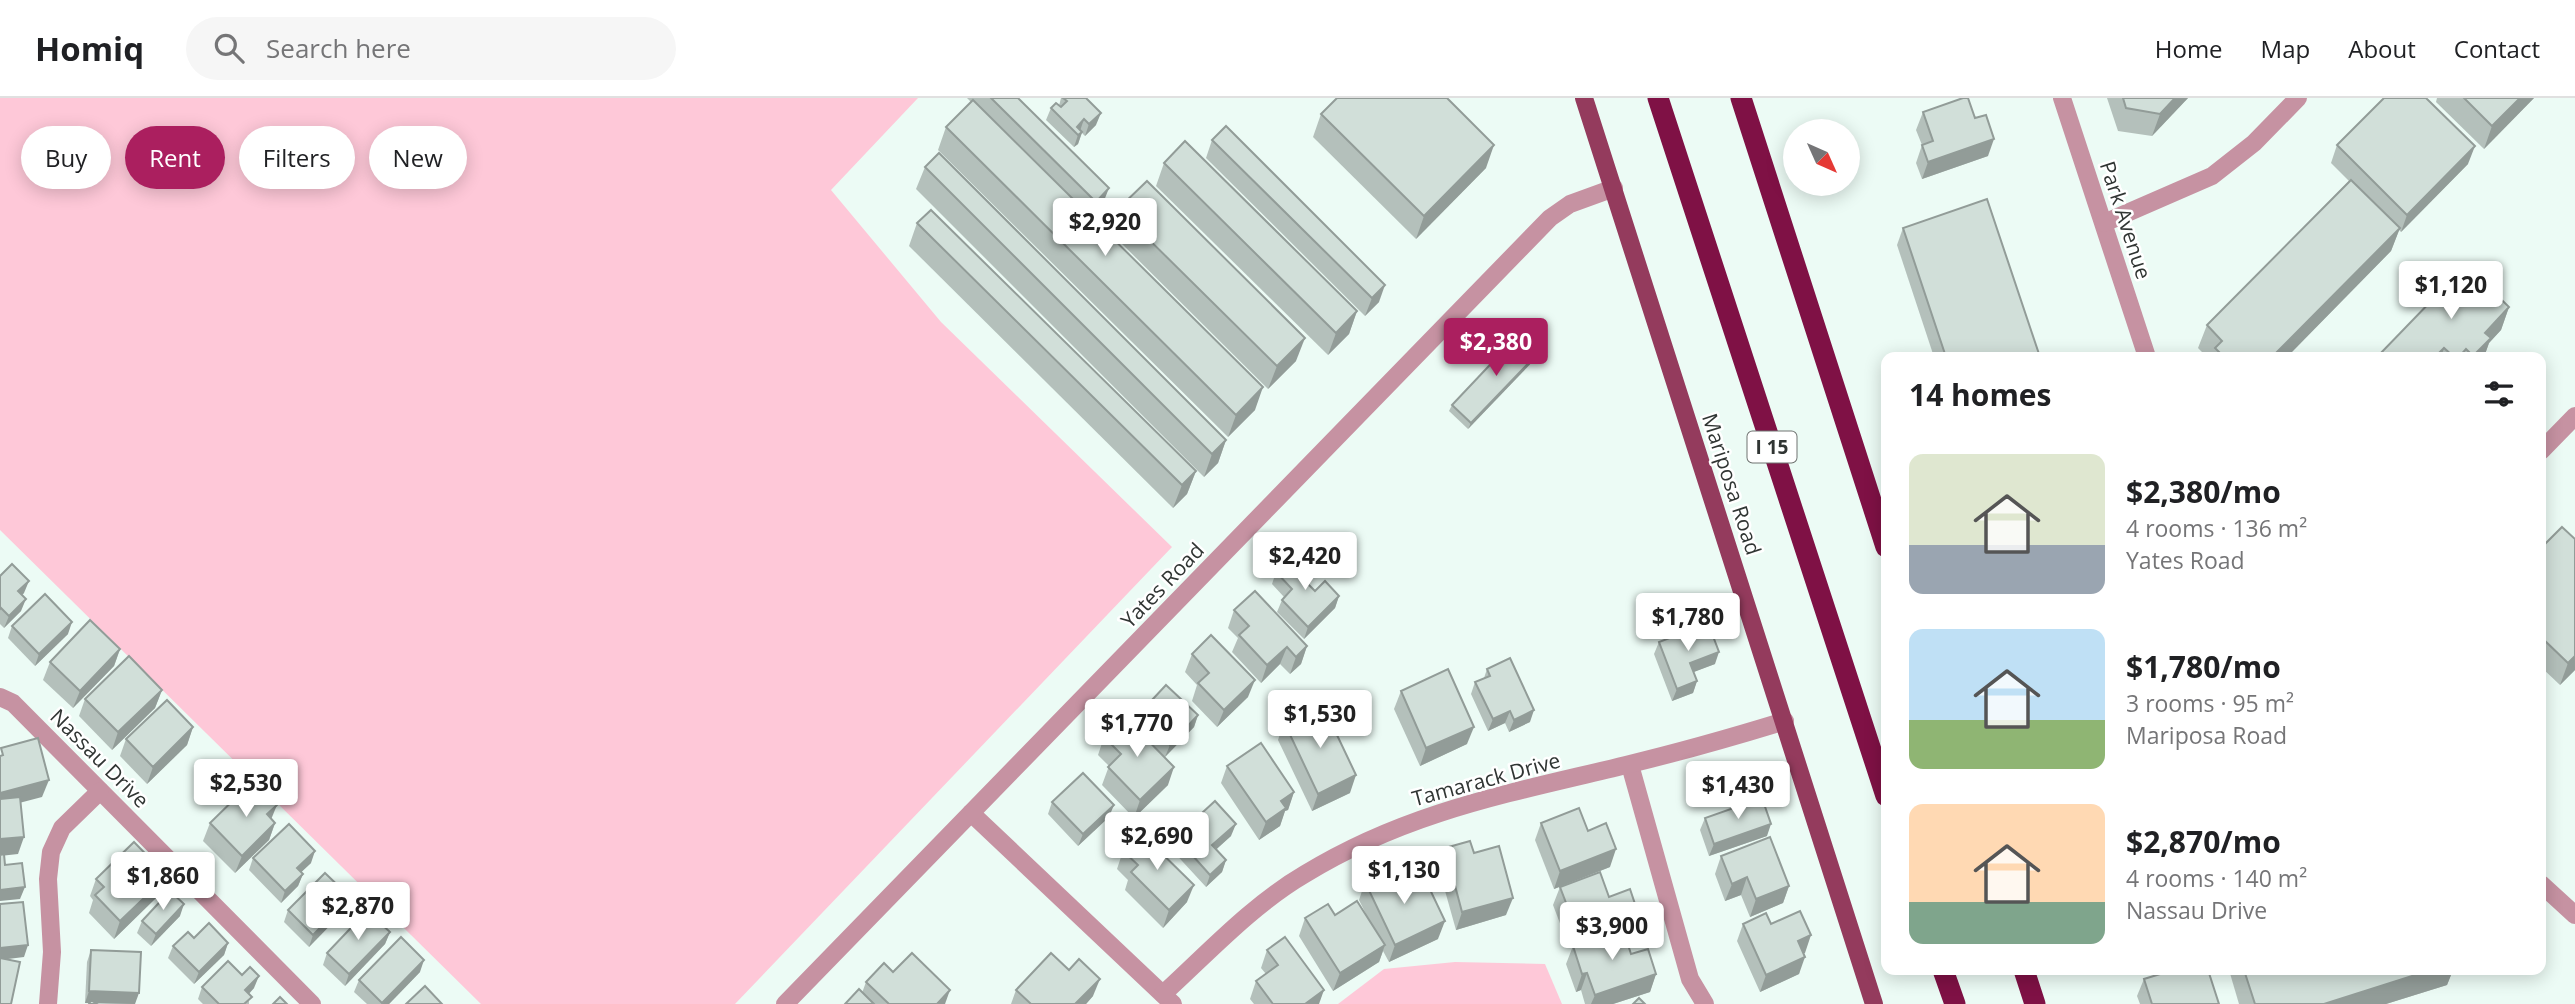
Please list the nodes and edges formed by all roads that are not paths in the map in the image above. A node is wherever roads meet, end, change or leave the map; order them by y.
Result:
1 (1584, 98) edge
2 (1658, 98) edge
3 (1741, 98) edge
4 (2062, 98) edge
5 (2298, 98) edge
6 (1614, 188) junction
7 (2104, 223) junction
8 (2145, 352) edge
9 (2575, 416) edge
10 (2546, 446) edge
11 (1881, 532) edge
12 (0, 697) edge
13 (1785, 721) junction
14 (1630, 765) junction
15 (1881, 781) edge
16 (100, 791) junction
17 (971, 813) junction
18 (2546, 889) edge
19 (2575, 915) edge
20 (1945, 975) edge
21 (2026, 975) edge
22 (1168, 999) edge
23 (48, 1004) edge
24 (313, 1004) edge
25 (785, 1004) edge
26 (1705, 1004) edge
27 (1874, 1004) edge
28 (1955, 1004) edge
29 (2035, 1004) edge

1 - 6 main road, Mariposa Road
2 - 15 highway, I 15
3 - 11 highway
4 - 7 street, Park Avenue
5 - 7 street
6 - 13 main road, Mariposa Road
6 - 17 street, Yates Road
7 - 8 street, Park Avenue
9 - 10 street
12 - 16 street, Nassau Drive
13 - 14 street, Tamarack Drive
13 - 27 main road, Mariposa Road
14 - 22 street, Tamarack Drive
14 - 26 street
16 - 23 street
16 - 24 street, Nassau Drive
17 - 22 street
17 - 25 street, Yates Road
18 - 19 street
20 - 28 highway
21 - 29 highway

